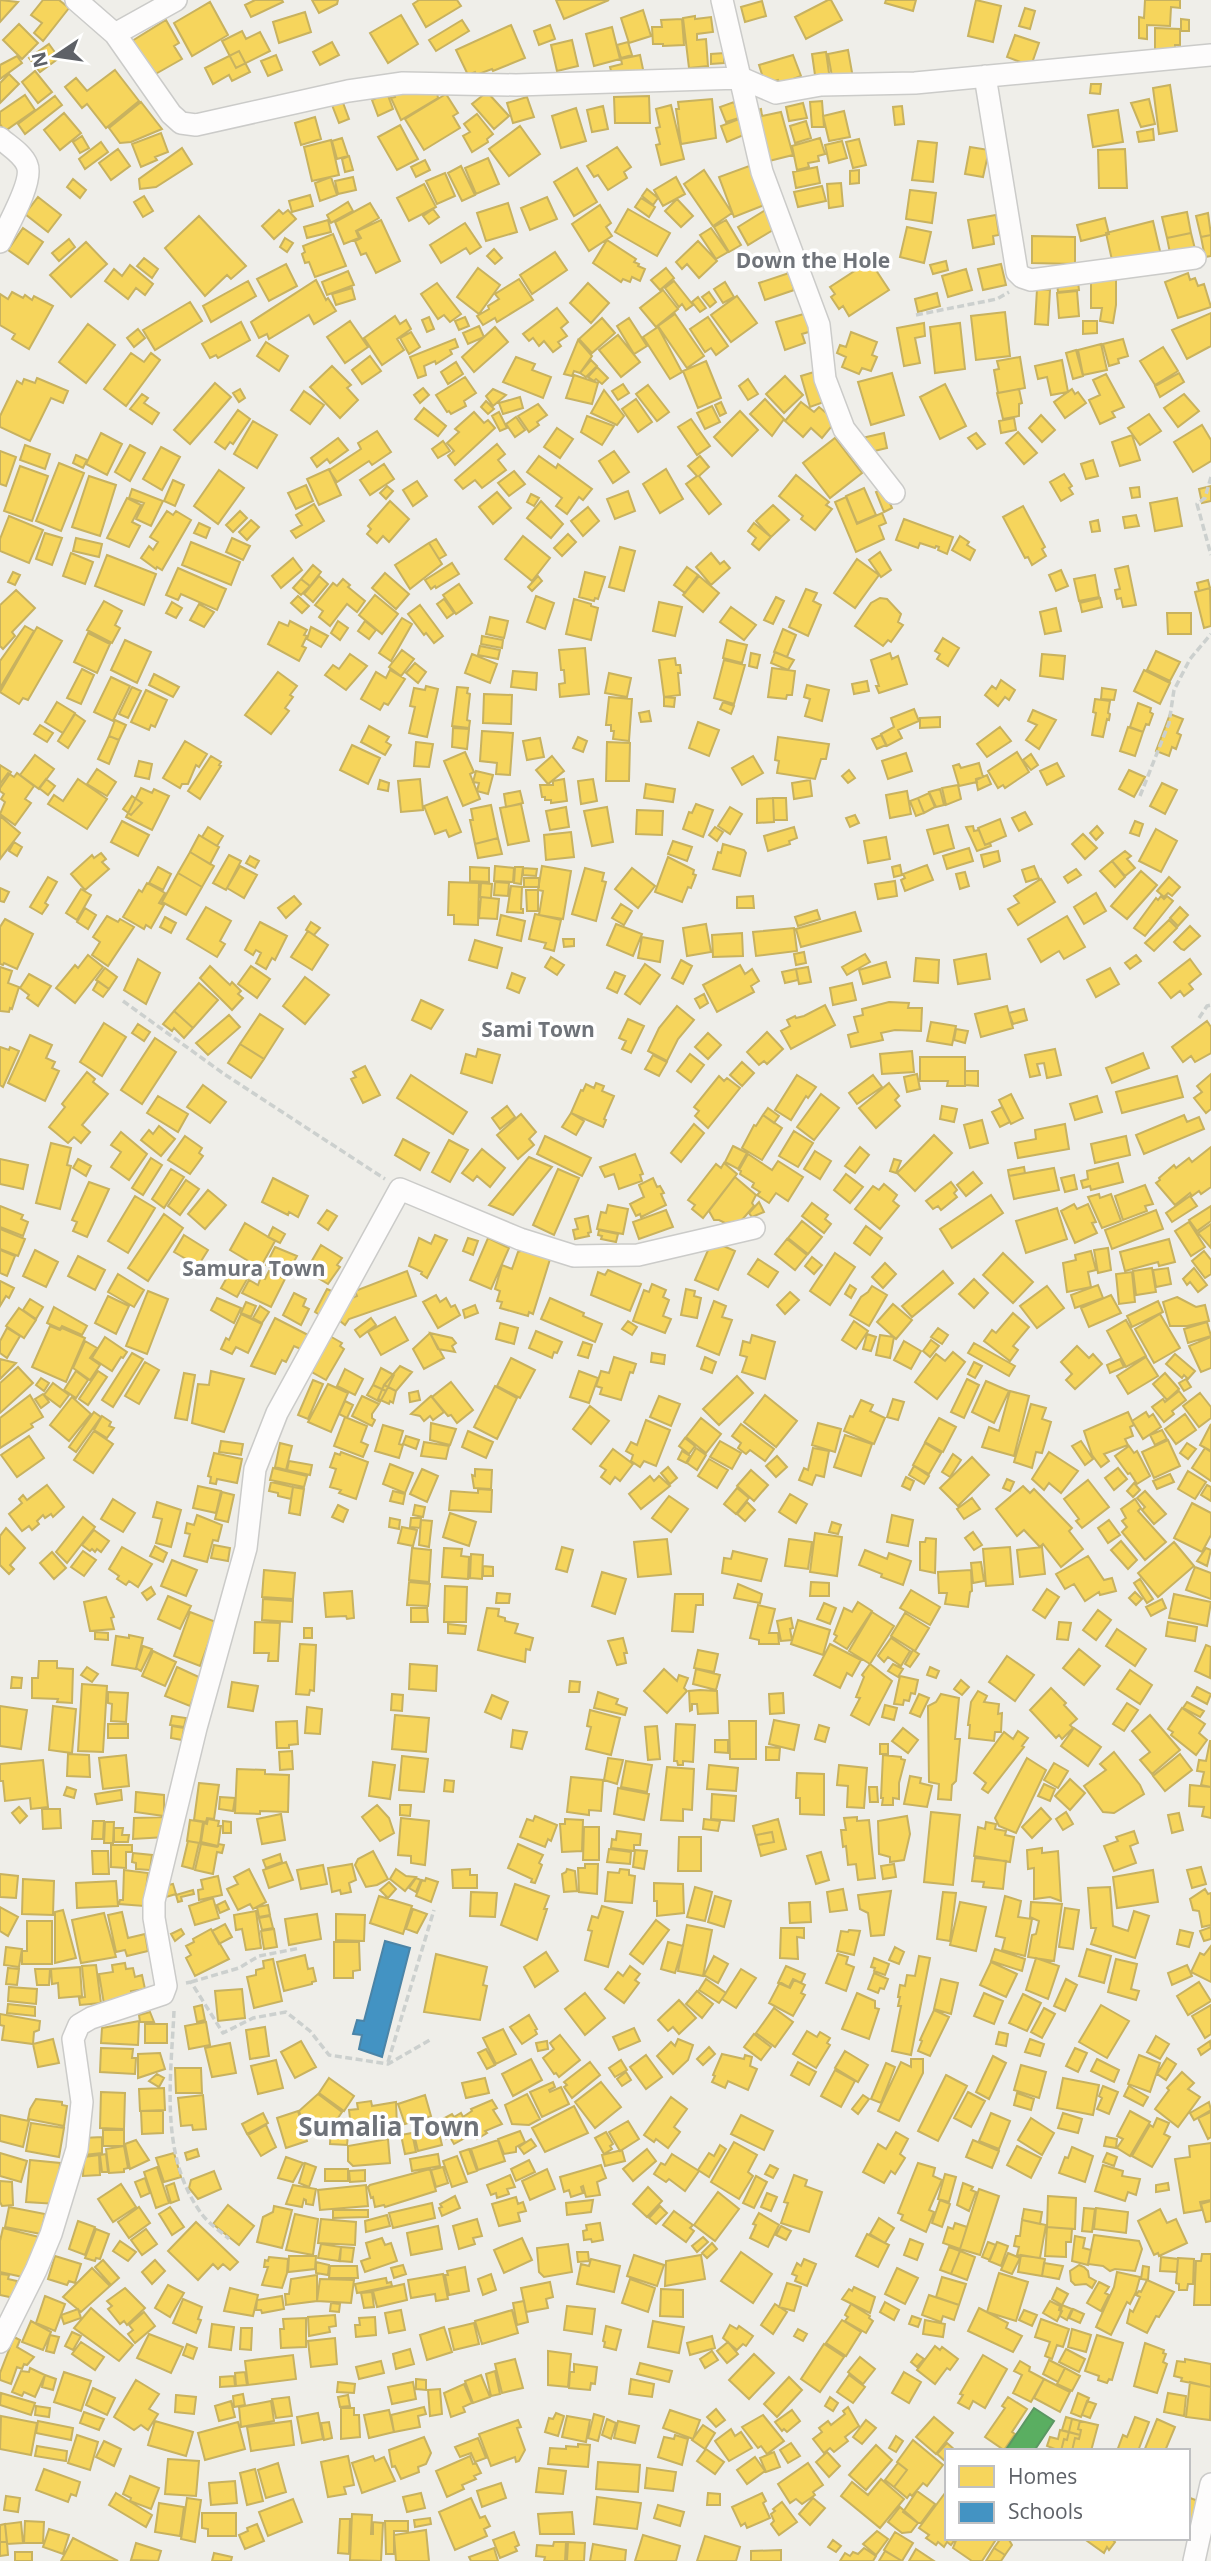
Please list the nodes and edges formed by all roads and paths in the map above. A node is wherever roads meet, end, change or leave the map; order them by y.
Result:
1 (76, 0) edge
2 (176, 0) edge
3 (722, 0) edge
4 (115, 34) junction
5 (1211, 55) edge
6 (985, 76) junction
7 (741, 78) junction
8 (0, 138) edge
9 (0, 242) edge
10 (1195, 258) dead end
11 (1023, 277) junction
12 (916, 316) dead end
13 (1211, 477) edge
14 (894, 493) dead end
15 (1211, 555) edge
16 (1211, 634) edge
17 (1140, 796) dead end
18 (123, 1001) dead end
19 (1211, 1005) edge
20 (1199, 1018) dead end
21 (400, 1189) junction
22 (754, 1228) dead end
23 (434, 1910) dead end
24 (300, 1948) dead end
25 (191, 1982) junction
26 (164, 1990) junction
27 (430, 2040) dead end
28 (388, 2064) junction
29 (229, 2239) dead end
30 (0, 2342) edge
31 (1211, 2484) edge
32 (1194, 2561) edge

1 - 4 street
2 - 4 street
3 - 7 street
4 - 7 street
5 - 6 street
6 - 7 street
6 - 11 street
7 - 14 street
8 - 9 street
10 - 11 street
11 - 12 path
13 - 15 path
16 - 17 path
18 - 21 path
19 - 20 path
21 - 22 street
21 - 26 street
23 - 28 path
24 - 25 path
25 - 26 path
25 - 28 path
26 - 29 path
26 - 30 street
27 - 28 path
31 - 32 street

